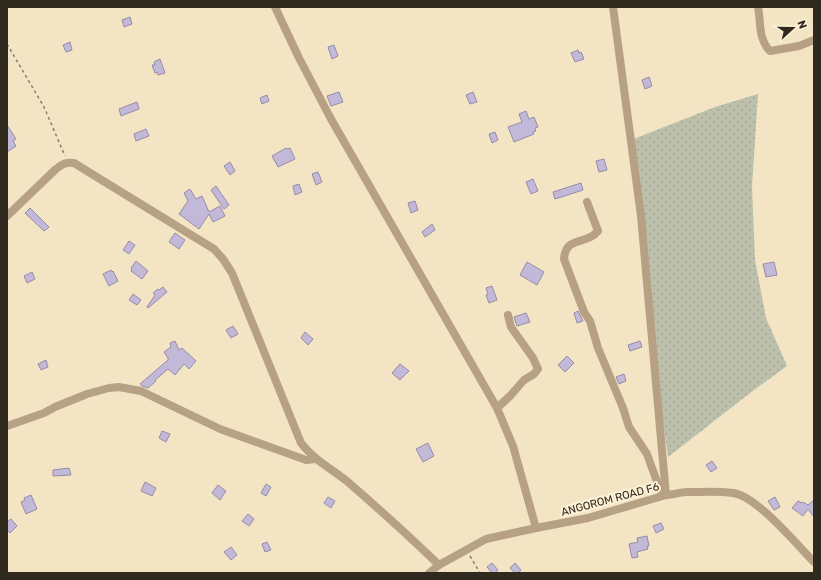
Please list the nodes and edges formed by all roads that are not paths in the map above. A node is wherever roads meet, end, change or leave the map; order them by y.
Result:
1 (275, 7) edge
2 (613, 7) edge
3 (758, 7) edge
4 (814, 40) edge
5 (586, 202) dead end
6 (7, 216) edge
7 (508, 315) dead end
8 (497, 408) junction
9 (7, 426) edge
10 (316, 459) junction
11 (666, 495) junction
12 (536, 528) junction
13 (814, 562) edge
14 (439, 565) junction
15 (429, 573) edge

1 - 8 street
2 - 11 street
3 - 4 street
5 - 11 street
6 - 10 street
7 - 8 street
8 - 12 street
9 - 10 street
10 - 14 street
11 - 12 street, ANGOROM ROAD F6
11 - 13 street, ANGOROM ROAD F6
12 - 14 street, ANGOROM ROAD F6
14 - 15 street, ANGOROM ROAD F6

